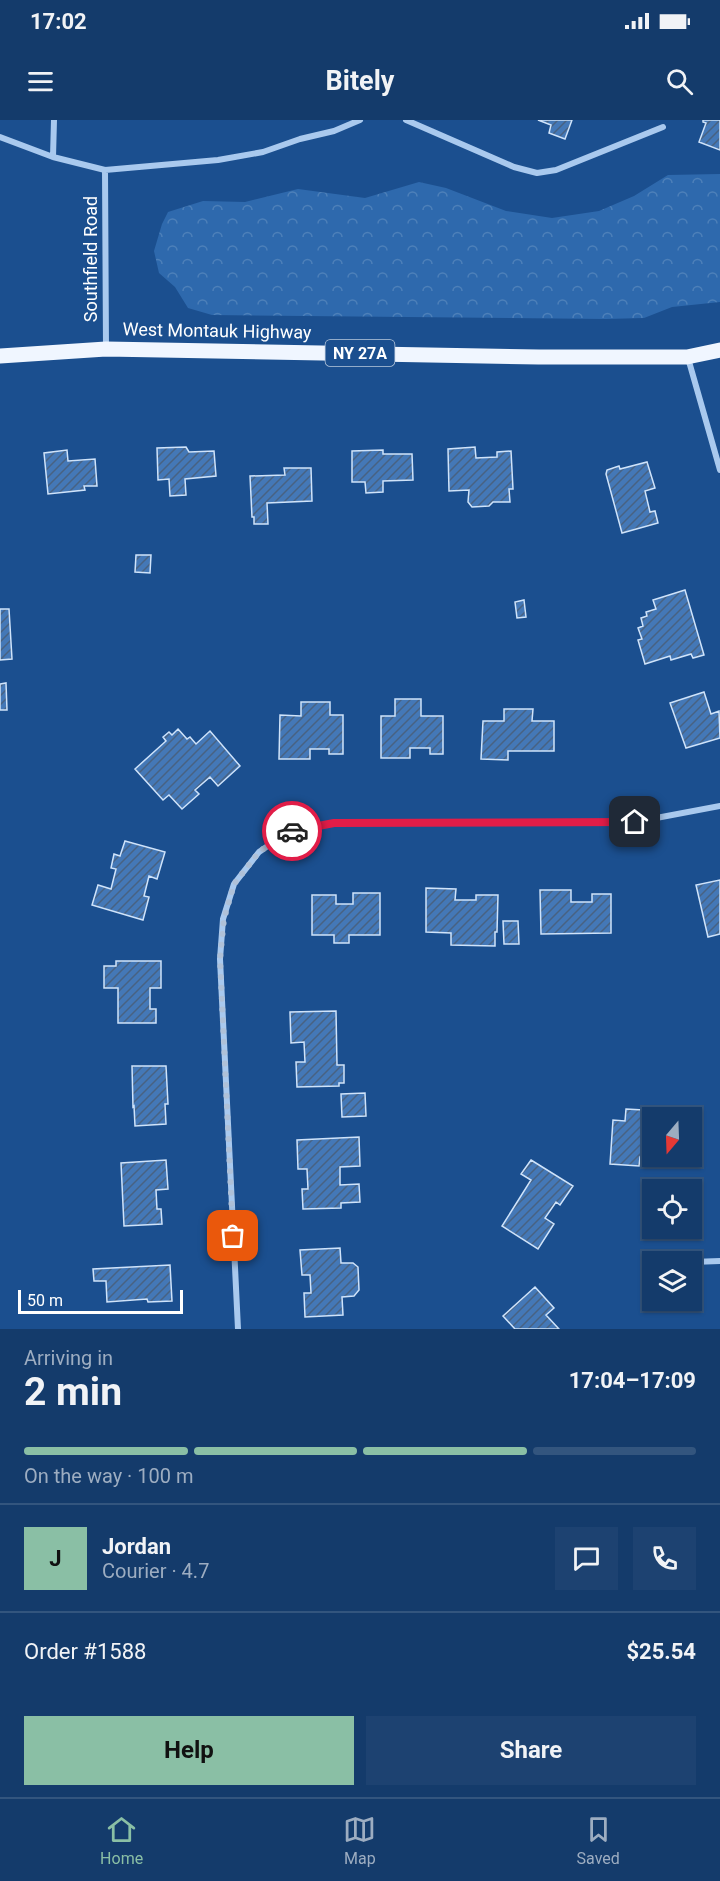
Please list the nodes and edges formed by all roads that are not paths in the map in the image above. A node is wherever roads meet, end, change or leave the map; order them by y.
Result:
1 (54, 120) edge
2 (360, 120) edge
3 (406, 120) edge
4 (663, 127) dead end
5 (0, 137) edge
6 (53, 157) junction
7 (105, 170) junction
8 (106, 349) junction
9 (720, 350) edge
10 (0, 356) edge
11 (687, 357) junction
12 (720, 470) edge
13 (720, 806) edge
14 (720, 1261) edge
15 (702, 1262) edge
16 (238, 1329) edge

1 - 6 street
2 - 7 street
3 - 4 street
5 - 6 street
6 - 7 street
7 - 8 street, Southfield Road
8 - 10 main road, West Montauk Highway / NY 27A
8 - 11 main road, West Montauk Highway / NY 27A
9 - 11 main road, West Montauk Highway / NY 27A
11 - 12 street
13 - 16 street
14 - 15 street

